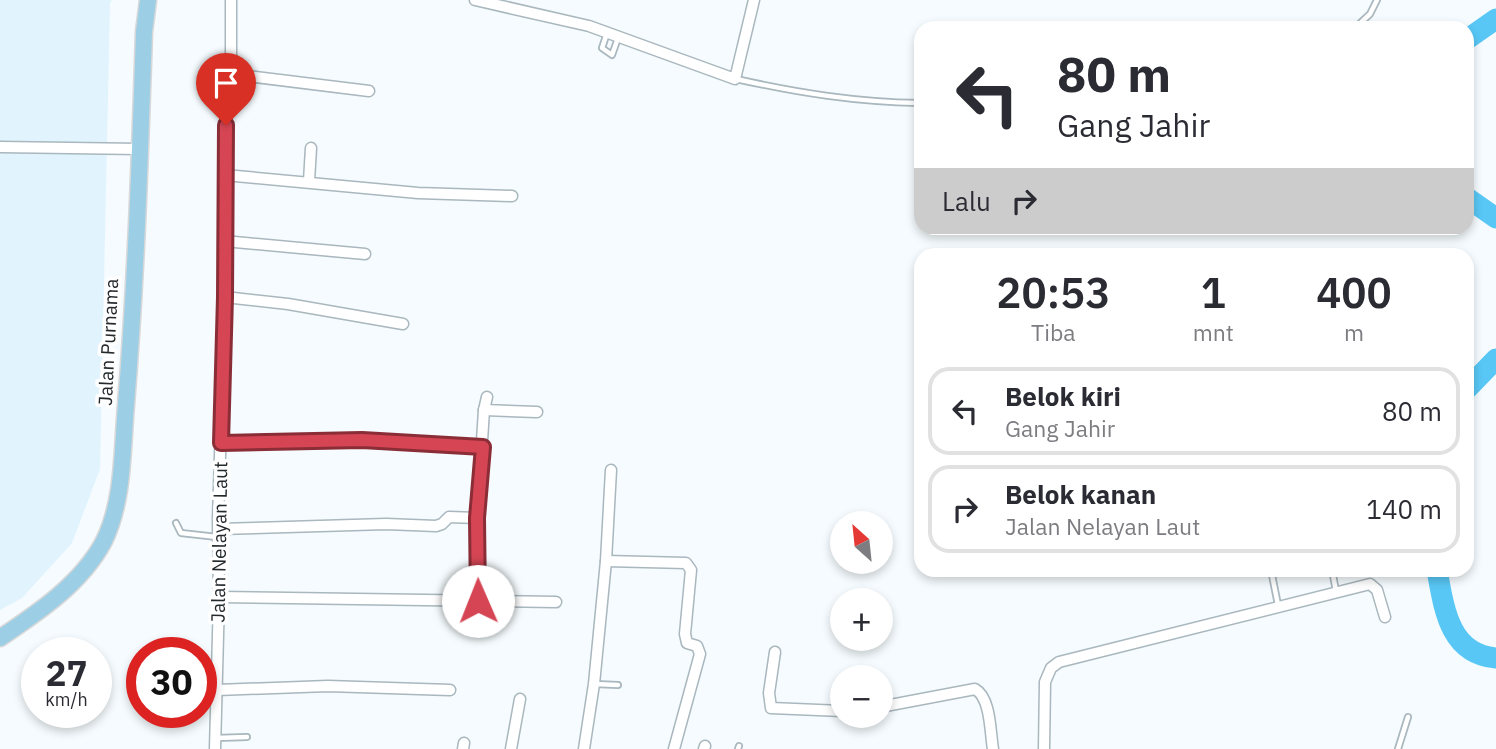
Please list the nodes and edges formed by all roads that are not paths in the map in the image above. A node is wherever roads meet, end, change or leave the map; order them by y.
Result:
1 (148, 0) edge
2 (231, 0) edge
3 (475, 0) edge
4 (754, 0) edge
5 (1377, 0) edge
6 (1362, 21) edge
7 (607, 33) junction
8 (619, 37) junction
9 (231, 74) junction
10 (736, 79) junction
11 (369, 91) dead end
12 (914, 103) edge
13 (0, 147) edge
14 (311, 148) dead end
15 (140, 149) junction
16 (225, 174) junction
17 (309, 181) junction
18 (512, 196) dead end
19 (224, 241) junction
20 (365, 254) dead end
21 (225, 297) junction
22 (403, 324) dead end
23 (487, 397) dead end
24 (484, 410) junction
25 (537, 412) dead end
26 (221, 443) junction
27 (483, 447) junction
28 (611, 470) dead end
29 (477, 518) junction
30 (176, 523) dead end
31 (218, 533) junction
32 (606, 561) junction
33 (1272, 577) edge
34 (1333, 577) edge
35 (1336, 592) junction
36 (219, 597) junction
37 (478, 601) junction
38 (556, 602) dead end
39 (1278, 606) junction
40 (1385, 617) dead end
41 (0, 638) edge
42 (775, 652) dead end
43 (594, 684) junction
44 (618, 685) dead end
45 (217, 690) joint
46 (450, 690) dead end
47 (520, 699) dead end
48 (893, 705) edge
49 (830, 710) edge
50 (1408, 717) dead end
51 (247, 737) dead end
52 (215, 743) edge
53 (511, 749) edge
54 (584, 749) edge
55 (674, 749) edge
56 (993, 749) edge
57 (1044, 749) edge
58 (1398, 749) edge

1 - 15 main road, Jalan Purnama
2 - 9 street, Jalan Nelayan Laut
3 - 7 street
4 - 10 street
5 - 6 lane
7 - 8 street
7 - 8 lane
8 - 10 street
9 - 11 street
9 - 16 street, Jalan Nelayan Laut
10 - 12 lane
13 - 15 street
14 - 17 street
15 - 41 main road, Jalan Purnama
16 - 17 street
16 - 19 street, Jalan Nelayan Laut
17 - 18 street
19 - 20 street
19 - 21 street, Jalan Nelayan Laut
21 - 22 street
21 - 26 street, Jalan Nelayan Laut
23 - 24 street
24 - 25 street
24 - 27 street
26 - 27 street
26 - 31 street, Jalan Nelayan Laut
27 - 29 street
28 - 32 street
29 - 31 street
29 - 37 street
30 - 31 lane
31 - 36 street, Jalan Nelayan Laut
32 - 43 street
32 - 55 street
33 - 39 lane
34 - 35 lane
35 - 39 street
35 - 40 street
36 - 37 street
36 - 45 street, Jalan Nelayan Laut
37 - 38 street
39 - 57 street
42 - 49 street
43 - 44 lane
43 - 54 street
45 - 46 street
47 - 53 street
48 - 56 street
50 - 58 lane
51 - 52 lane

